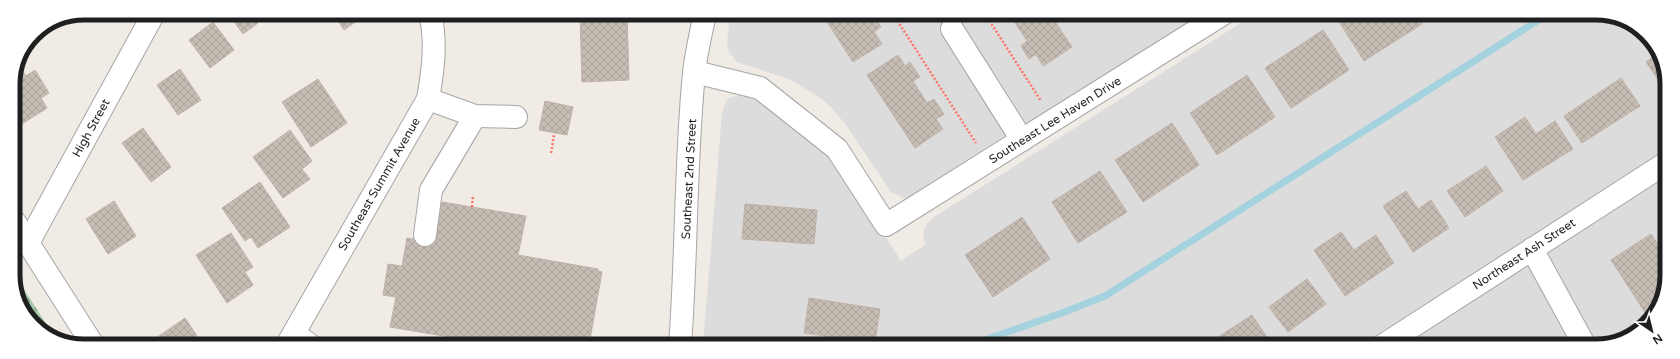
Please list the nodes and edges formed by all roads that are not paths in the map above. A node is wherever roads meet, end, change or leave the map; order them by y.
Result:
1 (150, 20) edge
2 (431, 20) edge
3 (704, 20) edge
4 (1214, 20) edge
5 (952, 29) dead end
6 (695, 72) junction
7 (428, 100) junction
8 (475, 116) junction
9 (516, 117) dead end
10 (1022, 140) junction
11 (1660, 167) edge
12 (20, 231) edge
13 (425, 235) dead end
14 (28, 243) junction
15 (1532, 249) junction
16 (89, 339) edge
17 (298, 339) edge
18 (681, 339) edge
19 (1393, 339) edge
20 (1581, 339) edge

1 - 14 street, High Street
2 - 7 street, Southeast Summit Avenue
3 - 6 street, Southeast 2nd Street
4 - 10 street, Southeast Lee Haven Drive
5 - 10 street
6 - 10 street, Southeast Lee Haven Drive
6 - 18 street, Southeast 2nd Street
7 - 8 street
7 - 17 street, Southeast Summit Avenue
8 - 9 street
8 - 13 street
11 - 15 street, Northeast Ash Street
12 - 14 street
14 - 16 street
15 - 19 street, Northeast Ash Street
15 - 20 street

